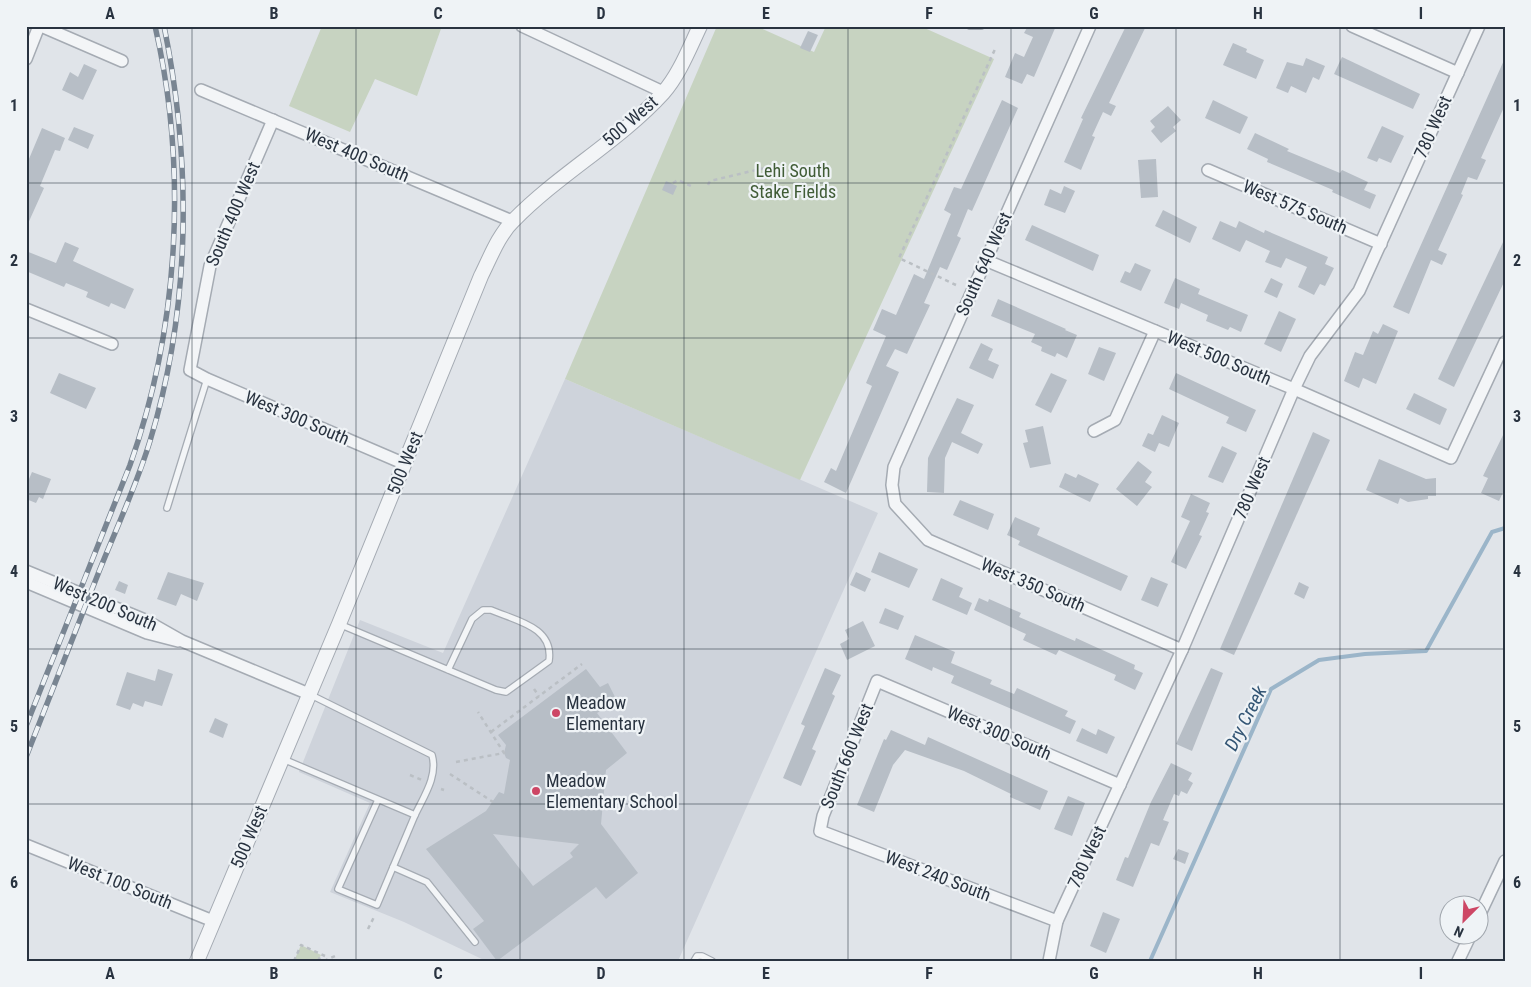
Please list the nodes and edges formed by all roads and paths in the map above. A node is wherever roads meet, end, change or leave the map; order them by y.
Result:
1 (40, 26) edge
2 (522, 26) edge
3 (700, 26) edge
4 (970, 26) edge
5 (981, 26) edge
6 (1090, 26) edge
7 (1352, 26) edge
8 (1479, 26) edge
9 (996, 47) dead end
10 (26, 59) edge
11 (122, 61) dead end
12 (1458, 73) junction
13 (201, 90) dead end
14 (663, 92) junction
15 (273, 120) junction
16 (777, 165) dead end
17 (1208, 170) dead end
18 (673, 183) dead end
19 (708, 186) dead end
20 (693, 187) dead end
21 (512, 220) junction
22 (1381, 244) junction
23 (985, 260) junction
24 (956, 285) dead end
25 (26, 309) edge
26 (1154, 331) junction
27 (1505, 342) edge
28 (112, 344) dead end
29 (190, 370) joint
30 (207, 379) junction
31 (1294, 389) junction
32 (1094, 431) dead end
33 (405, 464) junction
34 (895, 504) joint
35 (167, 508) dead end
36 (26, 571) edge
37 (26, 582) edge
38 (339, 624) junction
39 (182, 641) junction
40 (1182, 650) junction
41 (582, 664) dead end
42 (448, 670) junction
43 (877, 681) joint
44 (534, 689) dead end
45 (309, 694) junction
46 (539, 696) junction
47 (478, 712) dead end
48 (491, 732) junction
49 (283, 759) junction
50 (456, 762) dead end
51 (450, 774) dead end
52 (410, 775) dead end
53 (426, 782) dead end
54 (1120, 786) junction
55 (378, 800) junction
56 (493, 802) dead end
57 (415, 815) junction
58 (820, 832) joint
59 (26, 844) edge
60 (1505, 861) edge
61 (393, 867) junction
62 (1502, 874) edge
63 (1488, 900) edge
64 (374, 917) dead end
65 (213, 921) junction
66 (1057, 921) junction
67 (368, 929) dead end
68 (475, 942) dead end
69 (1466, 944) edge
70 (335, 956) dead end
71 (196, 961) edge
72 (294, 961) edge
73 (320, 961) edge
74 (694, 961) edge
75 (712, 961) edge
76 (1049, 961) edge
77 (1458, 961) edge

1 - 10 street
1 - 11 street
2 - 14 street
3 - 14 street, 500 West
4 - 5 lane
6 - 23 street, South 640 West
7 - 12 street
8 - 12 street, 780 West
9 - 24 path
12 - 22 street, 780 West
13 - 15 street, West 400 South
14 - 21 street, 500 West
15 - 21 street, West 400 South
15 - 29 street, South 400 West
16 - 19 path
17 - 22 street, West 575 South
18 - 20 path
21 - 33 street, 500 West
22 - 31 street, 780 West
23 - 26 street, West 500 South
23 - 34 street, South 640 West
25 - 28 street
26 - 31 street, West 500 South
26 - 32 street
27 - 31 street, West 500 South
29 - 30 street, West 300 South
30 - 33 street, West 300 South
30 - 35 lane
31 - 40 street, 780 West
33 - 38 street, 500 West
34 - 40 street, West 350 South
36 - 39 street, West 200 South
37 - 39 street, West 200 South
38 - 42 lane
38 - 45 street, 500 West
39 - 45 street, West 200 South
40 - 54 street, 780 West
41 - 46 path
42 - 42 lane
43 - 54 street, West 300 South
43 - 58 street, South 660 West
44 - 46 path
45 - 49 street, 500 West
45 - 57 lane
46 - 48 path
47 - 48 path
48 - 50 path
49 - 55 lane
49 - 65 street, 500 West
51 - 56 path
52 - 53 path
54 - 66 street, 780 West
55 - 57 lane
55 - 61 lane
57 - 61 lane
58 - 66 street, West 240 South
59 - 65 street, West 100 South
60 - 62 street
61 - 68 lane
62 - 63 street
64 - 67 path
65 - 71 street, 500 West
66 - 76 street, 780 West
69 - 77 street
70 - 73 path
72 - 73 path
74 - 75 lane

